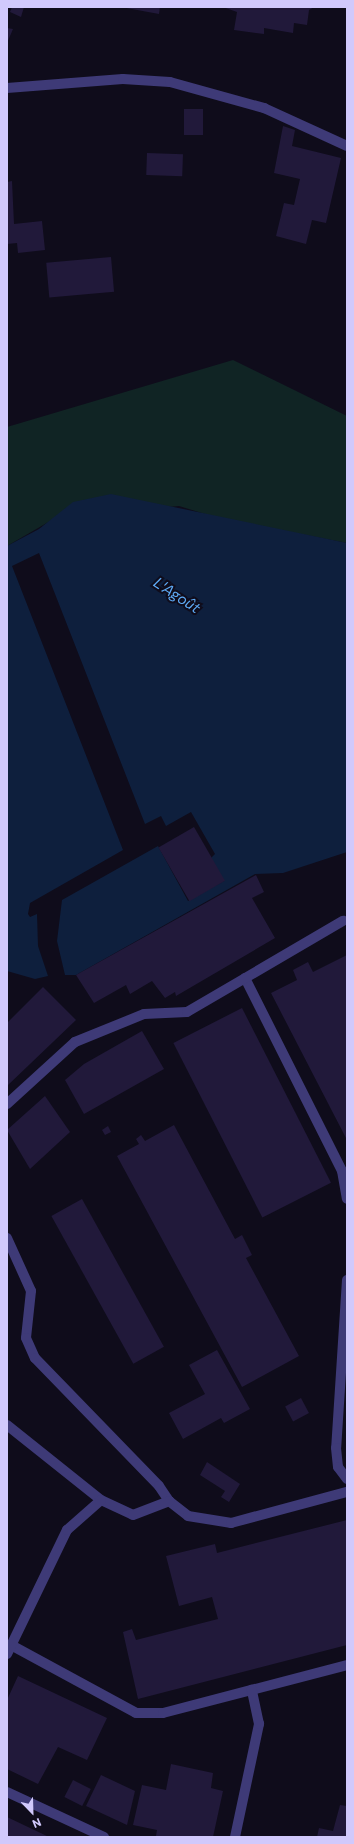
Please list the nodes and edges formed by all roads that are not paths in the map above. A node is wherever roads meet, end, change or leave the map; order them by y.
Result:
1 (7, 88) edge
2 (347, 146) edge
3 (343, 921) dead end
4 (245, 978) junction
5 (7, 1104) edge
6 (347, 1199) edge
7 (7, 1238) edge
8 (347, 1280) edge
9 (7, 1425) edge
10 (347, 1479) edge
11 (347, 1492) edge
12 (101, 1500) junction
13 (169, 1500) junction
14 (9, 1650) edge
15 (347, 1665) edge
16 (252, 1690) junction
17 (7, 1792) edge
18 (104, 1837) edge
19 (235, 1837) edge

1 - 2 street
3 - 4 street
4 - 5 street
4 - 6 street
7 - 13 street
8 - 10 street
9 - 12 street
11 - 13 street
12 - 13 street
12 - 14 street
14 - 16 street
15 - 16 street
16 - 19 street
17 - 18 street

